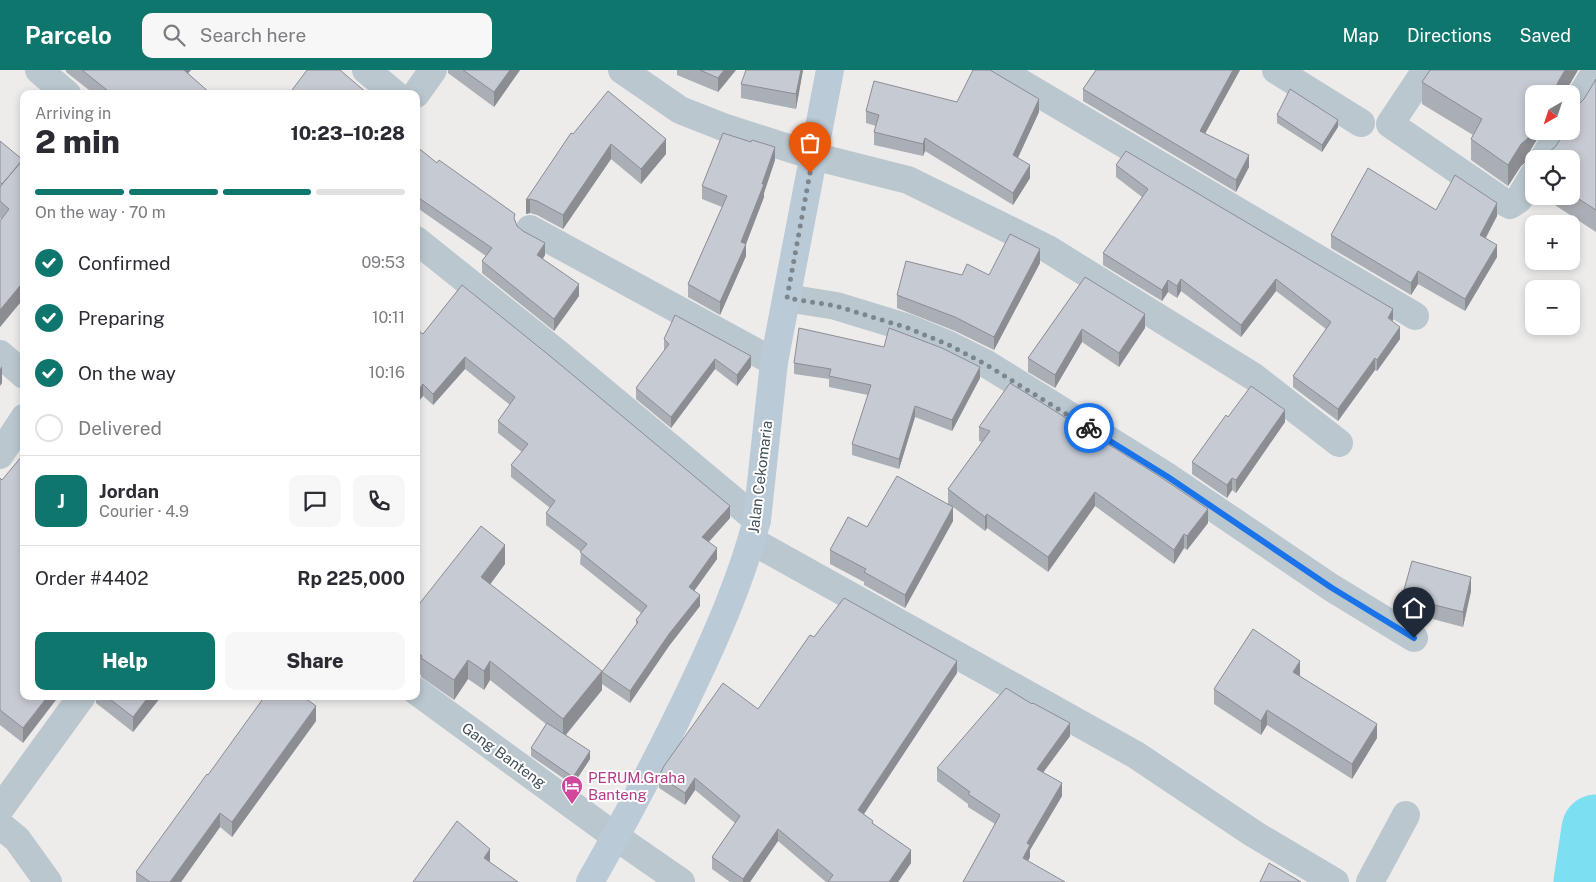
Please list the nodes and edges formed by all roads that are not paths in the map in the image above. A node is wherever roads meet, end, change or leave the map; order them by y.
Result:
1 (39, 70) edge
2 (366, 70) edge
3 (433, 70) edge
4 (622, 70) edge
5 (830, 70) edge
6 (999, 70) edge
7 (1276, 70) edge
8 (1426, 70) edge
9 (1596, 71) edge
10 (62, 90) edge
11 (391, 90) edge
12 (419, 90) edge
13 (1580, 97) edge
14 (1361, 123) dead end
15 (814, 156) junction
16 (1525, 189) edge
17 (530, 229) dead end
18 (420, 243) edge
19 (787, 298) junction
20 (1415, 316) dead end
21 (0, 354) edge
22 (774, 362) junction
23 (20, 372) edge
24 (20, 424) edge
25 (1340, 443) dead end
26 (0, 455) edge
27 (754, 531) junction
28 (1414, 638) dead end
29 (420, 694) edge
30 (79, 700) edge
31 (0, 809) edge
32 (1406, 815) dead end
33 (0, 825) edge
34 (616, 837) junction
35 (48, 882) edge
36 (590, 882) edge
37 (681, 882) edge
38 (1335, 882) edge
39 (1370, 882) edge

1 - 10 street
2 - 11 street
3 - 12 street
4 - 15 street
5 - 15 street, Jalan Cekomaria
6 - 20 street
7 - 14 street
8 - 16 street
9 - 13 street
15 - 19 street, Jalan Cekomaria
15 - 25 street
17 - 22 street
18 - 27 street
19 - 22 street, Jalan Cekomaria
19 - 28 street
21 - 23 street
22 - 27 street, Jalan Cekomaria
24 - 26 street
27 - 34 street, Jalan Cekomaria
27 - 38 street
29 - 34 street, Gang Banteng
30 - 31 street
32 - 39 street
33 - 35 street
34 - 36 street, Jalan Cekomaria
34 - 37 street, Gang Banteng

